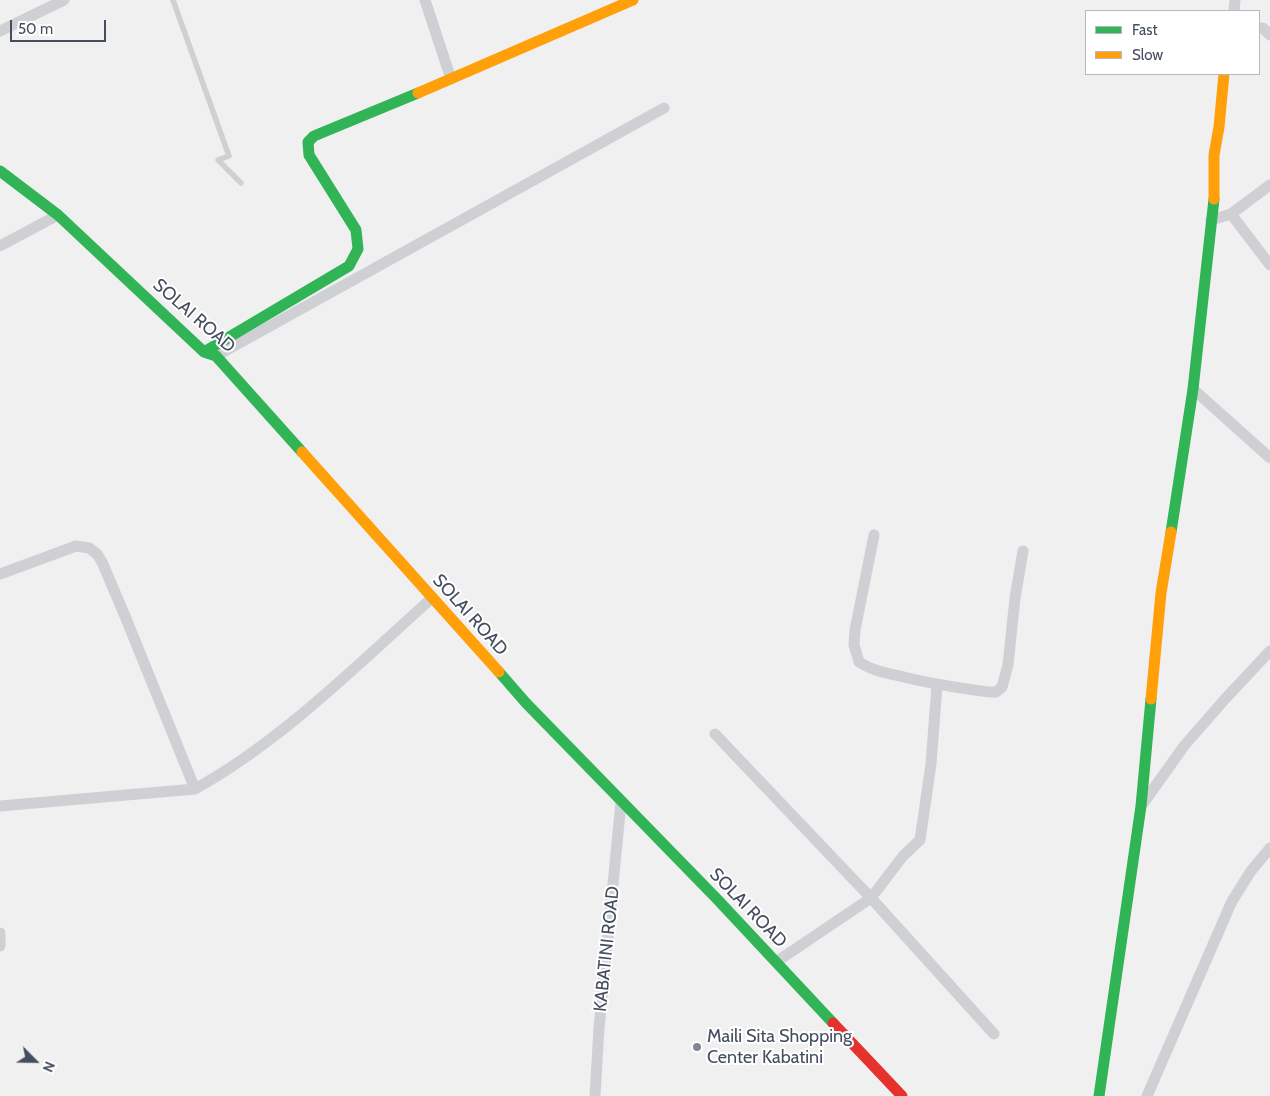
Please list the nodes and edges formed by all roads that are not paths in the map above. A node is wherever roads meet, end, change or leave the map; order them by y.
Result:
1 (64, 0) edge
2 (173, 0) edge
3 (425, 0) edge
4 (633, 0) edge
5 (1260, 28) edge
6 (0, 31) edge
7 (1270, 35) edge
8 (1224, 75) edge
9 (451, 79) junction
10 (664, 108) dead end
11 (0, 172) edge
12 (241, 183) dead end
13 (1270, 185) edge
14 (1231, 214) junction
15 (58, 215) junction
16 (1211, 220) junction
17 (0, 246) edge
18 (1270, 265) edge
19 (204, 352) junction
20 (216, 356) junction
21 (1194, 390) junction
22 (1270, 458) edge
23 (874, 534) dead end
24 (1023, 551) dead end
25 (0, 574) edge
26 (432, 598) junction
27 (1270, 651) edge
28 (937, 686) junction
29 (715, 734) dead end
30 (196, 789) junction
31 (621, 802) junction
32 (0, 806) edge
33 (1141, 806) junction
34 (1270, 848) edge
35 (871, 898) junction
36 (0, 933) edge
37 (0, 946) edge
38 (776, 962) junction
39 (994, 1034) dead end
40 (595, 1096) edge
41 (902, 1096) edge
42 (1099, 1096) edge
43 (1147, 1096) edge

1 - 6 street
2 - 12 lane
3 - 9 street
4 - 9 main road
5 - 7 street
8 - 16 main road
9 - 19 main road
10 - 20 street
11 - 15 main road, SOLAI ROAD
13 - 14 street
14 - 16 street
14 - 18 street
15 - 17 street
15 - 19 main road, SOLAI ROAD
16 - 21 main road
19 - 20 main road, SOLAI ROAD
20 - 26 main road, SOLAI ROAD
21 - 22 street
21 - 33 main road
23 - 28 street
24 - 28 street
25 - 30 street
26 - 30 street
26 - 31 main road, SOLAI ROAD
27 - 33 street
28 - 35 street
29 - 35 street
30 - 32 street
31 - 38 main road, SOLAI ROAD
31 - 40 street, KABATINI ROAD
33 - 42 main road
34 - 43 street
35 - 38 street
35 - 39 street
36 - 37 street
38 - 41 main road, SOLAI ROAD

